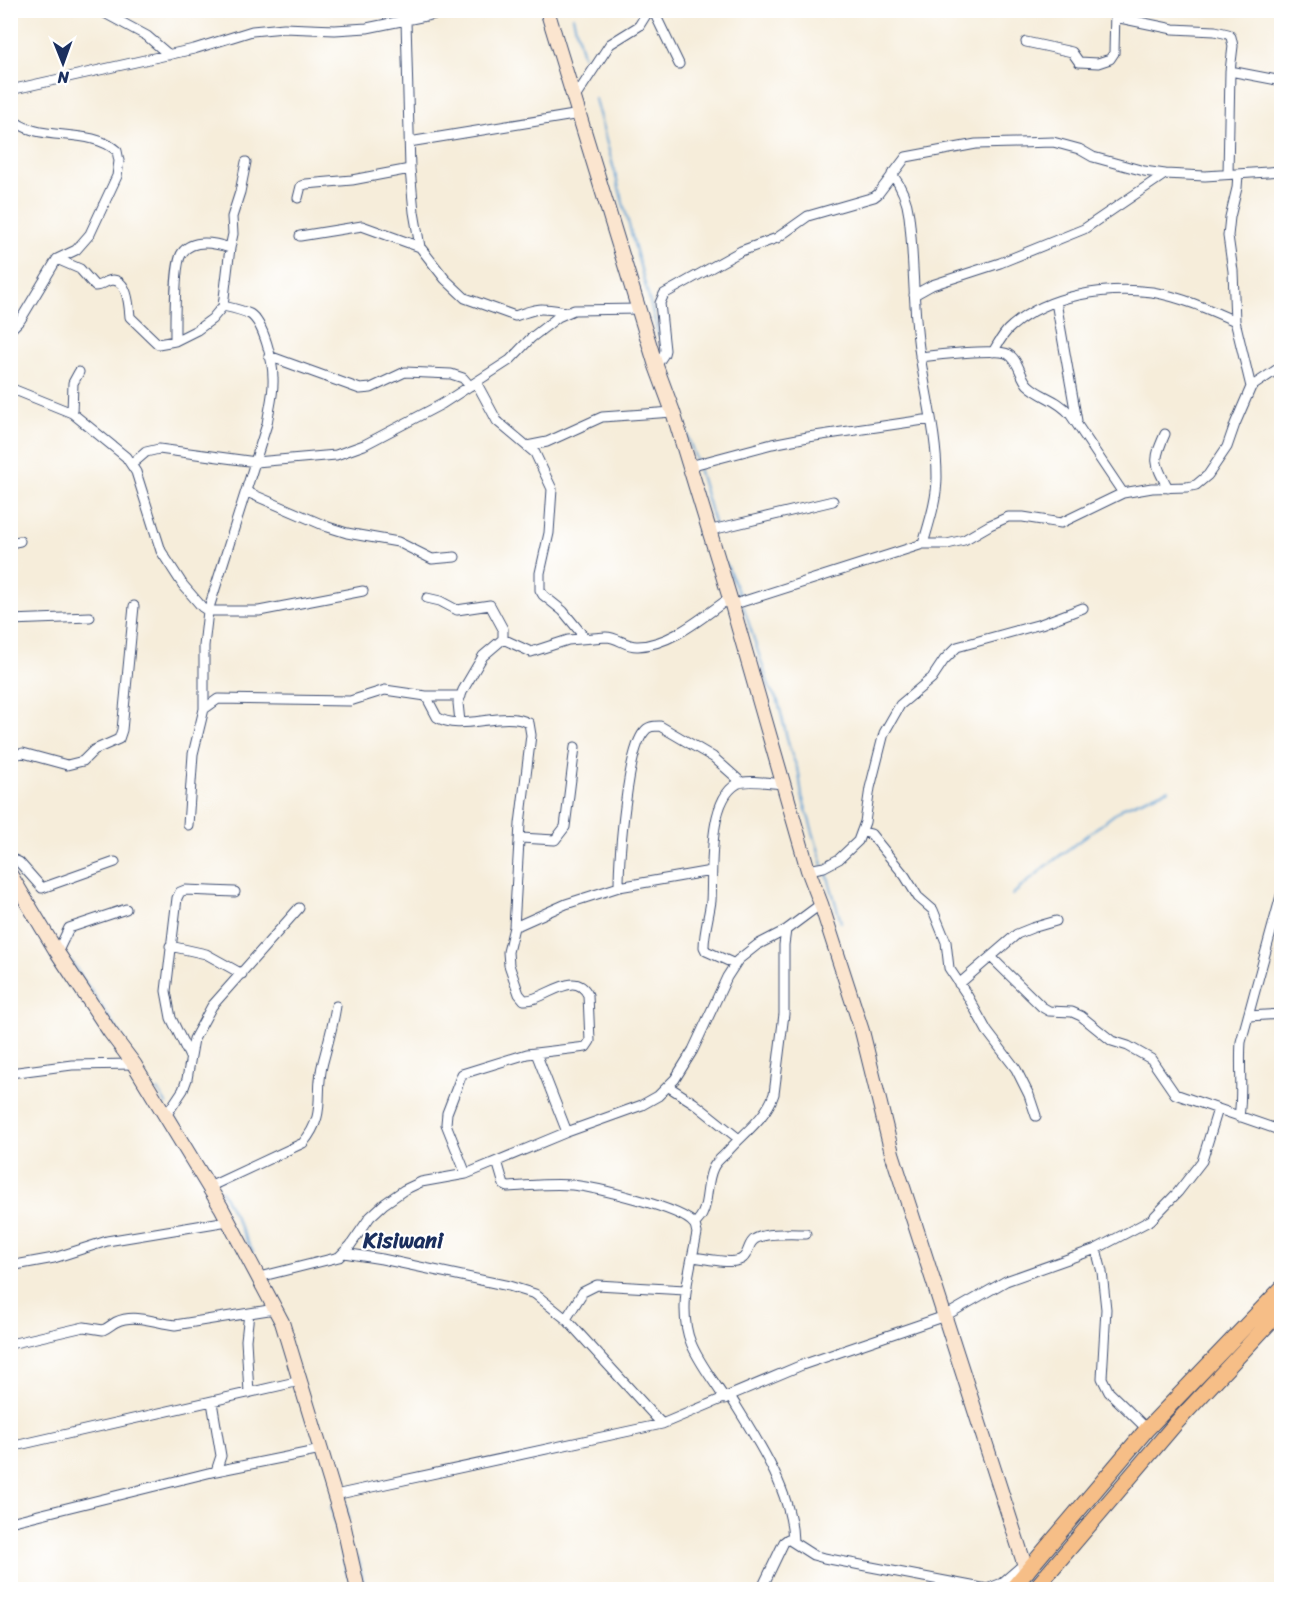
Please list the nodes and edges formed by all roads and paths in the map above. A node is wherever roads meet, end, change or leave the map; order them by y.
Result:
1 (99, 10) edge
2 (455, 10) edge
3 (547, 10) edge
4 (651, 10) edge
5 (1115, 14) edge
6 (406, 21) junction
7 (1026, 42) dead end
8 (169, 55) junction
9 (679, 64) dead end
10 (1230, 71) junction
11 (1281, 81) edge
12 (10, 90) edge
13 (574, 99) junction
14 (580, 114) junction
15 (10, 117) edge
16 (409, 142) junction
17 (246, 162) dead end
18 (410, 169) junction
19 (1281, 171) edge
20 (892, 174) junction
21 (1165, 174) junction
22 (1233, 174) junction
23 (298, 198) dead end
24 (300, 236) dead end
25 (420, 247) junction
26 (230, 248) junction
27 (57, 259) junction
28 (914, 295) junction
29 (1056, 302) junction
30 (223, 306) junction
31 (640, 309) junction
32 (566, 312) junction
33 (1235, 321) junction
34 (10, 330) edge
35 (175, 341) junction
36 (993, 352) junction
37 (269, 356) junction
38 (920, 357) junction
39 (656, 366) junction
40 (1281, 366) edge
41 (79, 372) dead end
42 (473, 384) junction
43 (1251, 387) junction
44 (10, 388) edge
45 (673, 412) junction
46 (72, 413) junction
47 (931, 419) junction
48 (1078, 425) junction
49 (1165, 434) dead end
50 (527, 446) junction
51 (256, 462) junction
52 (132, 464) junction
53 (690, 469) junction
54 (1168, 488) junction
55 (247, 492) junction
56 (1123, 493) junction
57 (833, 501) dead end
58 (709, 529) junction
59 (923, 544) junction
60 (454, 557) dead end
61 (363, 591) dead end
62 (427, 598) dead end
63 (731, 602) junction
64 (134, 606) dead end
65 (1083, 608) dead end
66 (208, 611) junction
67 (90, 617) dead end
68 (10, 620) edge
69 (585, 638) junction
70 (503, 639) junction
71 (426, 696) junction
72 (461, 696) junction
73 (204, 709) junction
74 (460, 722) junction
75 (575, 747) dead end
76 (10, 756) edge
77 (740, 782) junction
78 (782, 784) junction
79 (188, 825) dead end
80 (863, 832) junction
81 (521, 838) junction
82 (10, 858) edge
83 (115, 862) dead end
84 (808, 870) junction
85 (711, 871) junction
86 (10, 874) edge
87 (619, 887) junction
88 (235, 892) dead end
89 (1281, 892) edge
90 (821, 904) junction
91 (299, 908) dead end
92 (1279, 908) edge
93 (126, 909) dead end
94 (1056, 921) dead end
95 (519, 925) dead end
96 (786, 930) junction
97 (170, 946) junction
98 (57, 953) junction
99 (991, 957) junction
100 (735, 964) junction
101 (242, 974) junction
102 (959, 984) junction
103 (336, 1006) dead end
104 (1281, 1014) edge
105 (1248, 1016) junction
106 (536, 1053) junction
107 (190, 1057) junction
108 (134, 1064) junction
109 (10, 1072) edge
110 (669, 1087) junction
111 (1218, 1109) junction
112 (1036, 1116) dead end
113 (1239, 1116) junction
114 (165, 1117) junction
115 (1281, 1131) edge
116 (567, 1132) junction
117 (739, 1139) junction
118 (497, 1161) junction
119 (466, 1174) junction
120 (209, 1187) junction
121 (228, 1221) junction
122 (694, 1224) junction
123 (806, 1233) dead end
124 (1096, 1249) junction
125 (344, 1253) junction
126 (693, 1257) junction
127 (10, 1266) edge
128 (258, 1277) junction
129 (1281, 1288) edge
130 (685, 1290) junction
131 (275, 1309) junction
132 (1281, 1309) edge
133 (249, 1313) junction
134 (945, 1316) junction
135 (566, 1319) junction
136 (10, 1344) edge
137 (300, 1381) junction
138 (249, 1393) junction
139 (728, 1398) junction
140 (212, 1402) junction
141 (662, 1424) junction
142 (1147, 1429) junction
143 (10, 1447) edge
144 (321, 1450) junction
145 (216, 1471) junction
146 (335, 1495) junction
147 (10, 1522) edge
148 (793, 1541) junction
149 (1025, 1568) junction
150 (358, 1590) edge
151 (761, 1590) edge
152 (1011, 1590) edge
153 (1034, 1590) edge

1 - 8 street
2 - 6 street
3 - 13 street
4 - 9 street
4 - 13 street
5 - 7 street
5 - 10 street
6 - 8 street
6 - 16 street
8 - 12 street
10 - 11 street
10 - 22 street
13 - 14 street
14 - 16 street
14 - 31 street
15 - 27 street
16 - 18 street
17 - 26 street
18 - 23 street
18 - 25 street
19 - 22 street
20 - 21 street
20 - 28 street
20 - 39 street
21 - 22 street
21 - 28 street
22 - 33 street
24 - 25 street
25 - 32 street
26 - 30 street
26 - 35 street
27 - 34 street
27 - 35 street
28 - 38 street
29 - 33 street
29 - 36 street
29 - 48 street
30 - 35 street
30 - 37 street
31 - 32 street
31 - 39 street
32 - 42 street
33 - 43 street
36 - 38 street
36 - 48 street
37 - 42 street
37 - 51 street
38 - 47 street
39 - 45 street
40 - 43 street
41 - 46 street
42 - 50 street
42 - 51 street
43 - 54 street
44 - 46 street
45 - 50 street
45 - 53 street
46 - 52 street
47 - 53 street
47 - 59 street
48 - 56 street
49 - 54 street
50 - 69 street
51 - 52 street
51 - 55 street
52 - 66 street
53 - 58 street
54 - 56 street
55 - 60 street
55 - 66 street
56 - 59 street
57 - 58 street
58 - 63 street
59 - 63 street
61 - 66 street
62 - 70 street
63 - 69 street
63 - 78 street
64 - 76 street
65 - 80 street
66 - 73 street
67 - 68 street
69 - 70 street
70 - 72 street
71 - 72 street
71 - 73 street
71 - 74 street
72 - 74 street
73 - 79 street
74 - 81 street
75 - 81 street
77 - 78 street
77 - 85 street
77 - 87 street
78 - 84 street
80 - 84 street
80 - 102 street
81 - 106 street
82 - 83 street
84 - 90 street
85 - 87 street
85 - 100 street
86 - 98 street
87 - 95 street
88 - 97 street
89 - 92 street
90 - 96 street
90 - 134 street
91 - 101 street
92 - 105 street
93 - 98 street
94 - 99 street
96 - 100 street
96 - 117 street
97 - 101 street
97 - 107 street
98 - 108 street
99 - 102 street
99 - 111 street
100 - 110 street
101 - 107 street
102 - 112 street
103 - 120 street
104 - 105 street
105 - 113 street
106 - 116 street
106 - 119 street
107 - 114 street
108 - 109 street
108 - 114 street
110 - 116 street
110 - 117 street
111 - 113 street
111 - 124 street
113 - 115 street
114 - 120 street
116 - 118 street
117 - 122 street
118 - 119 street
118 - 122 street
119 - 125 street
120 - 121 street
121 - 127 street
121 - 128 street
122 - 126 street
123 - 126 street
124 - 134 street
124 - 142 street
125 - 128 street
125 - 135 street
126 - 130 street
128 - 131 street
129 - 142 main road
130 - 135 street
130 - 139 street
131 - 133 street
131 - 137 street
132 - 153 main road
133 - 136 street
133 - 138 street
134 - 139 street
134 - 149 street
135 - 141 street
137 - 138 street
137 - 144 street
138 - 140 street
139 - 141 street
139 - 148 street
140 - 143 street
140 - 145 street
141 - 146 street
142 - 149 main road
144 - 145 street
144 - 146 street
145 - 147 street
146 - 150 street
148 - 149 street
148 - 151 street
149 - 152 main road

